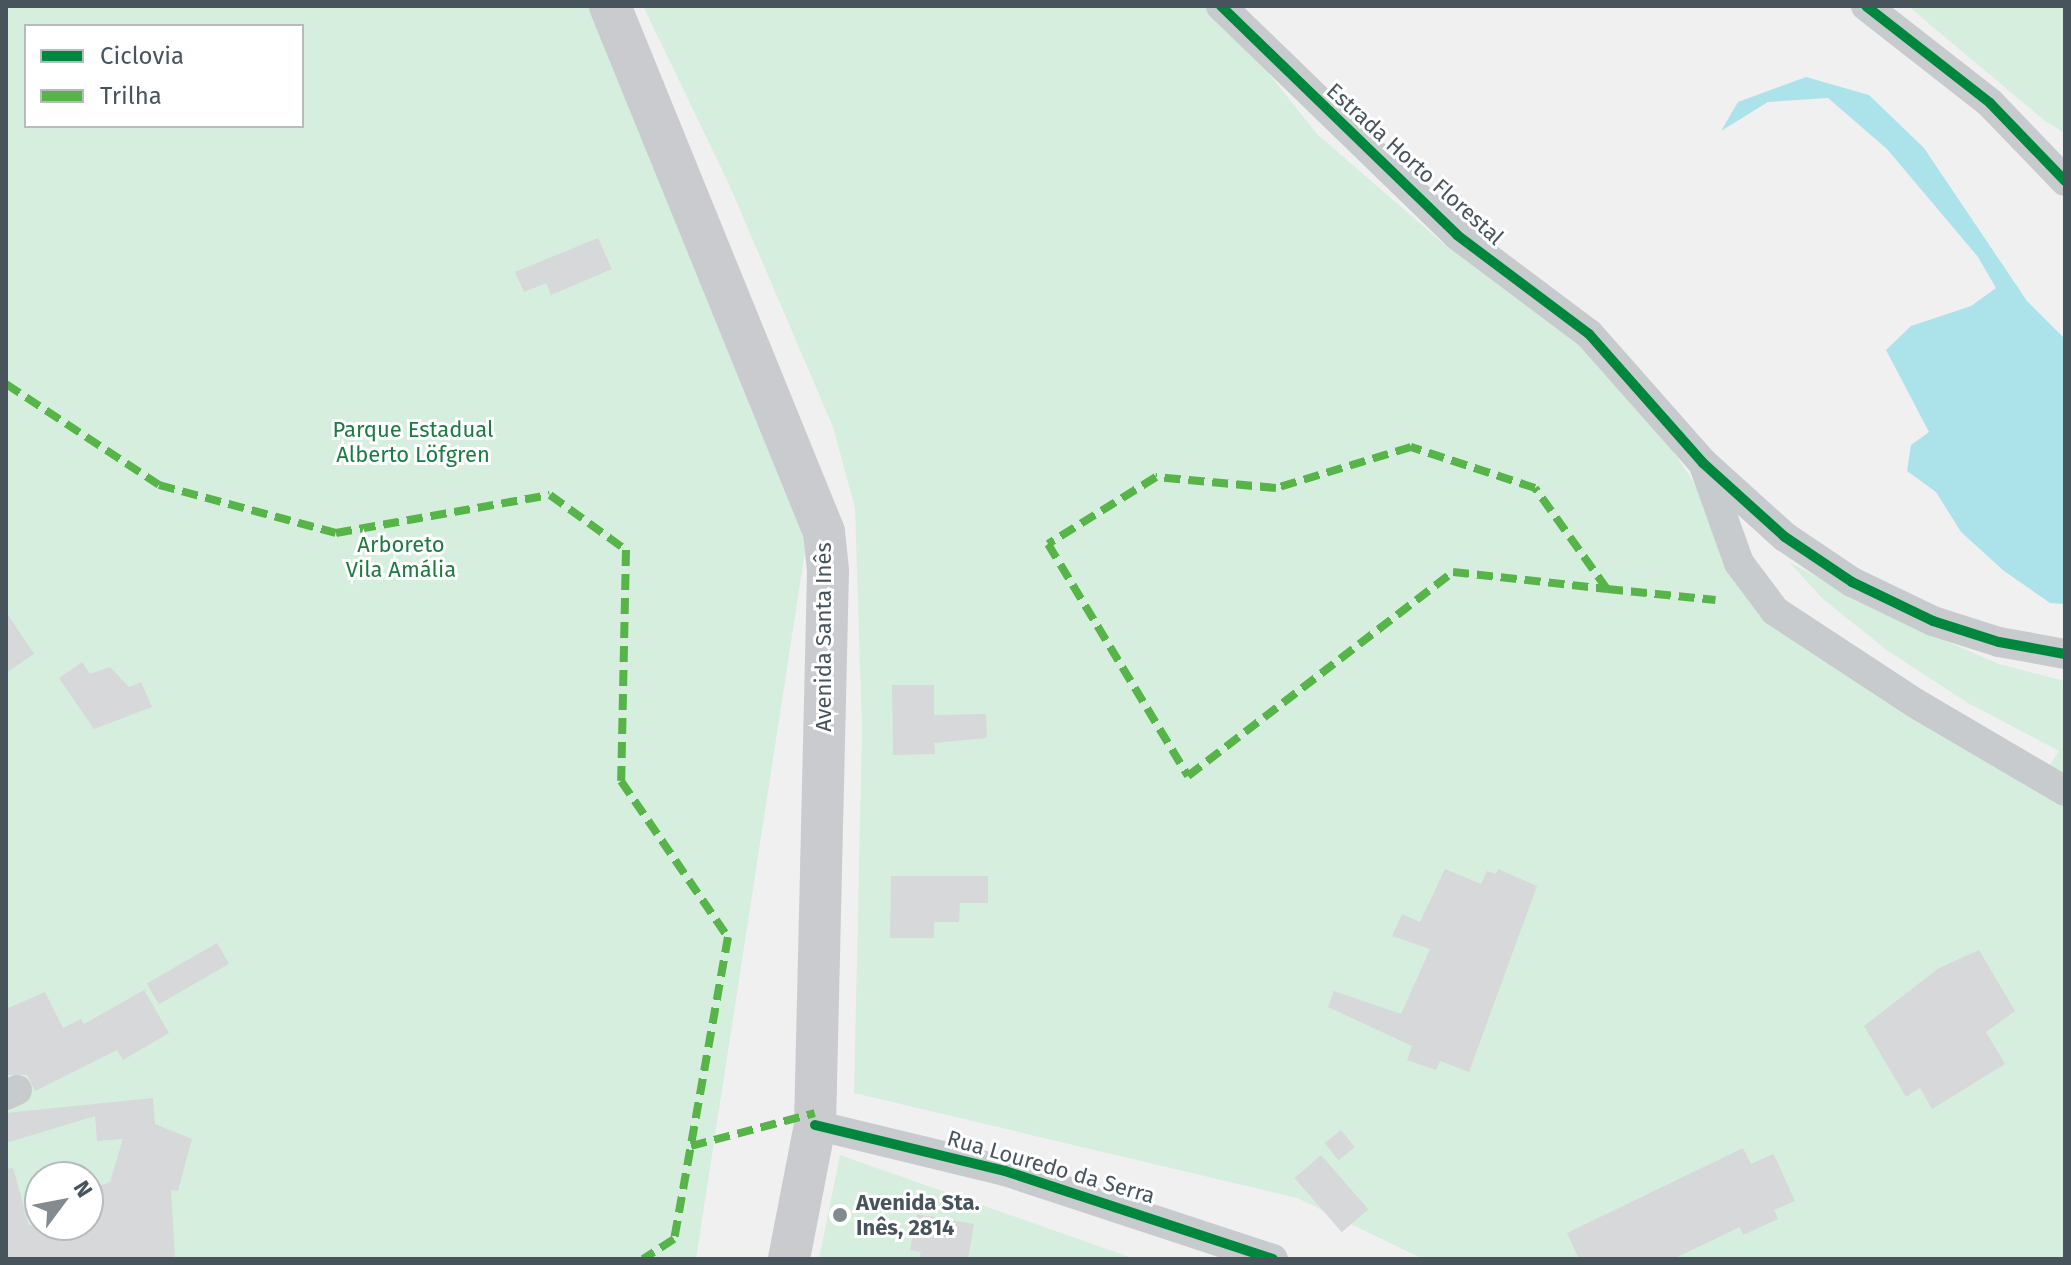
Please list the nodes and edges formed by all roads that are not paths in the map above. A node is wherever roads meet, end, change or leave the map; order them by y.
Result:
1 (610, 6) edge
2 (1221, 6) edge
3 (1866, 6) edge
4 (2065, 181) edge
5 (1696, 454) junction
6 (2065, 654) edge
7 (2065, 791) edge
8 (815, 1125) junction
9 (789, 1259) edge
10 (1273, 1259) edge

1 - 8 main road, Avenida Santa Inês
2 - 5 street, Estrada Horto Florestal
3 - 4 street
5 - 6 street, Estrada Horto Florestal
5 - 7 street
8 - 9 main road, Avenida Santa Inês
8 - 10 street, Rua Louredo da Serra

